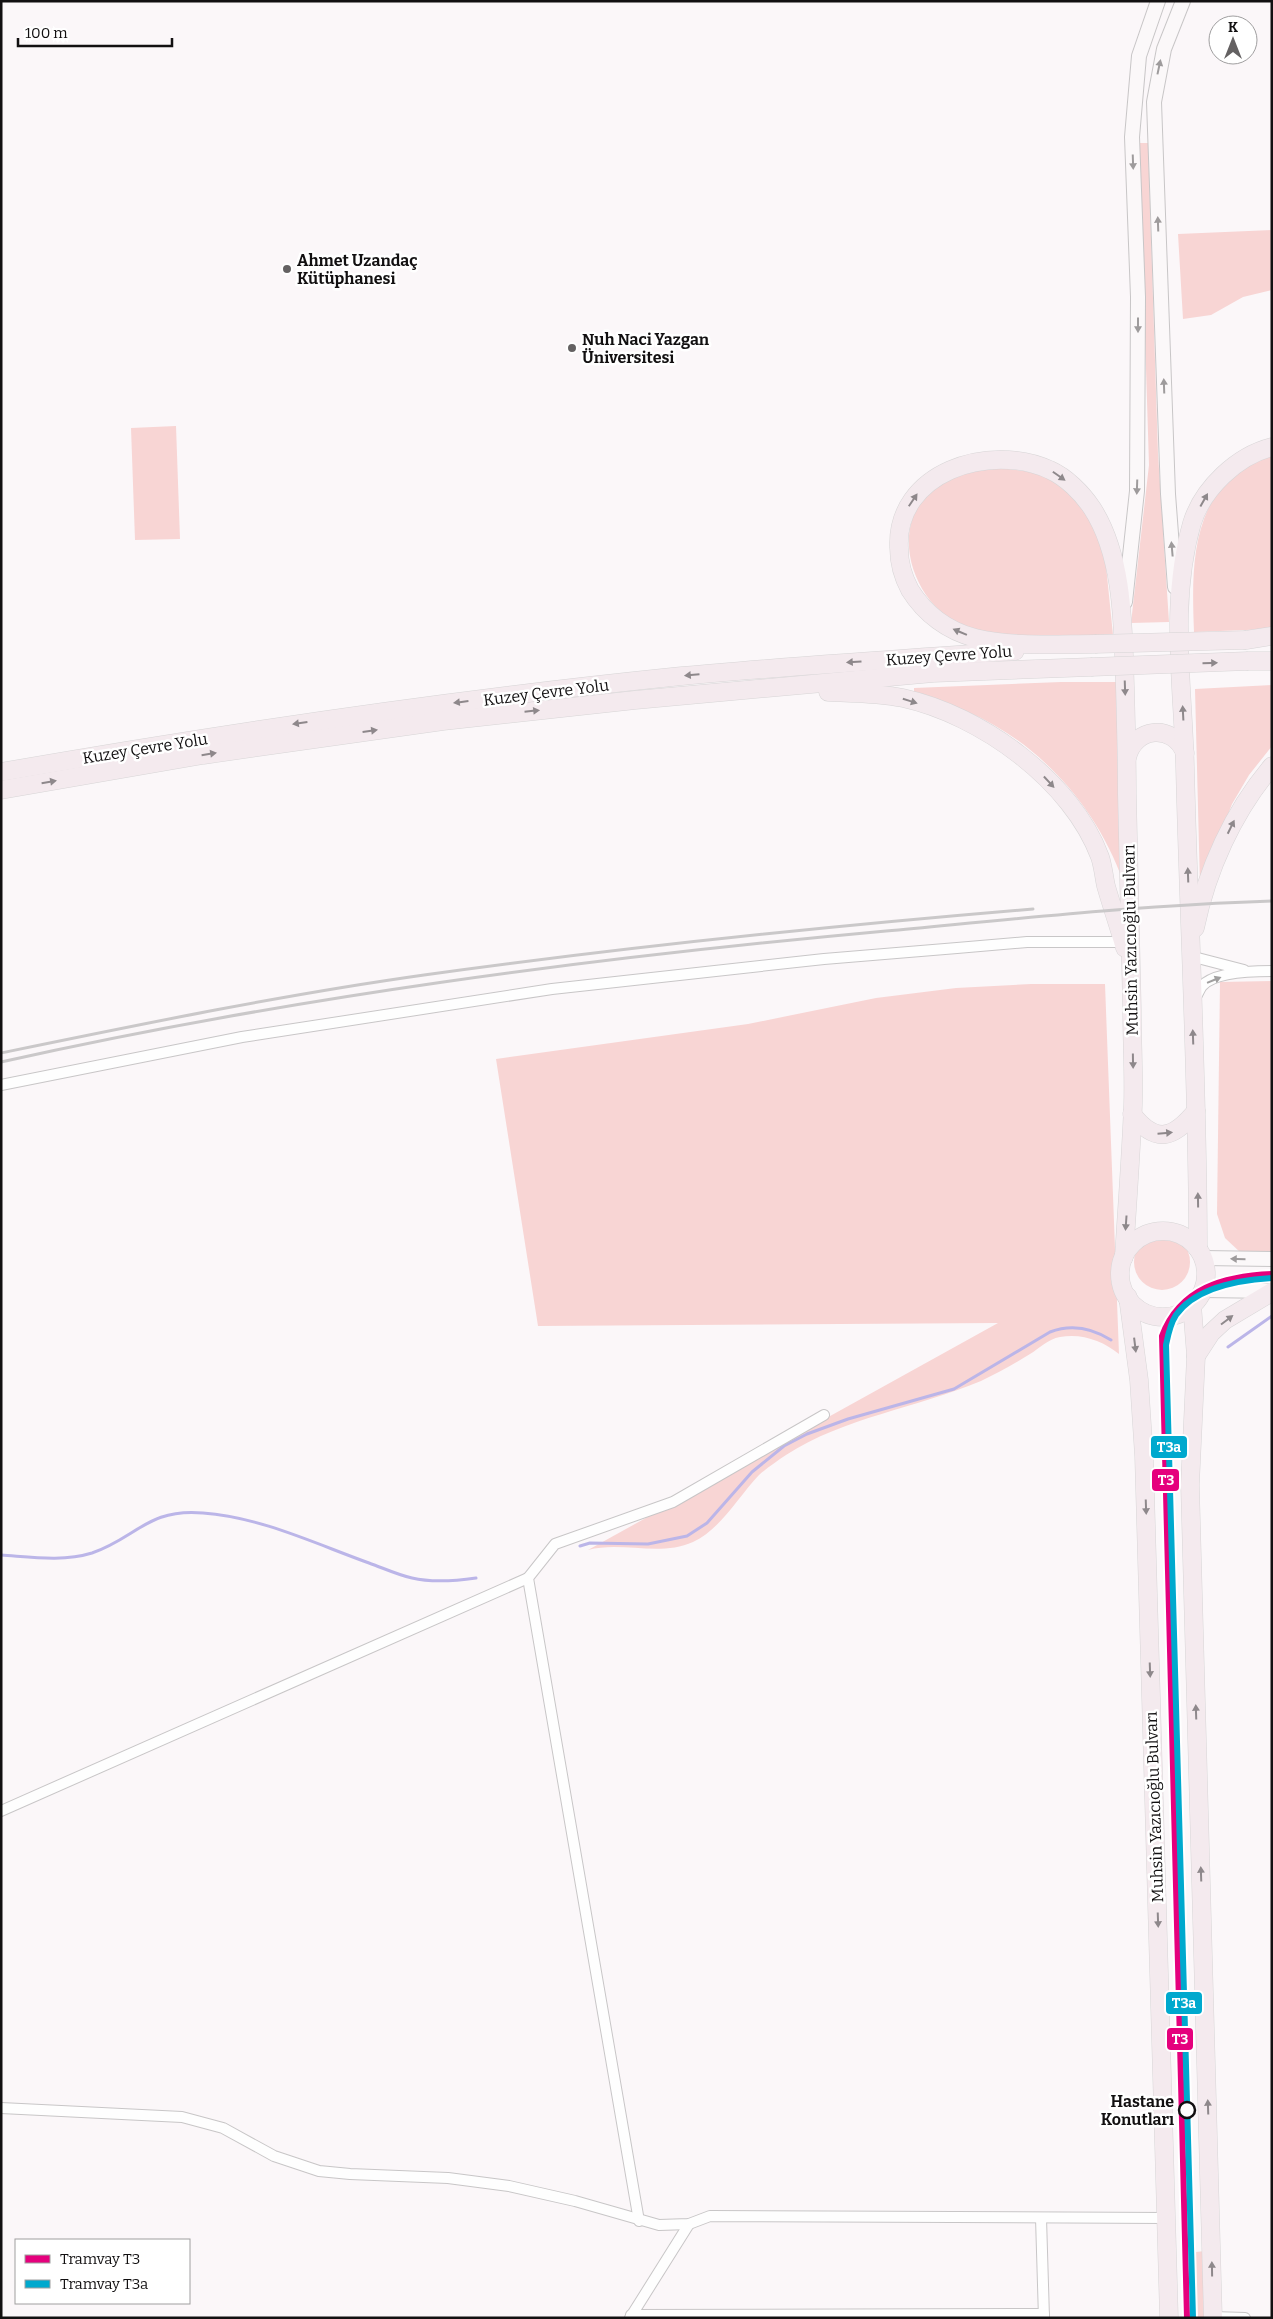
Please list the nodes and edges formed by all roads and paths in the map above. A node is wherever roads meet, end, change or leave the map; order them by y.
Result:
1 (1158, 1) edge
2 (1183, 1) edge
3 (1272, 447) edge
4 (1178, 615) junction
5 (1123, 622) junction
6 (1272, 636) edge
7 (1246, 640) junction
8 (1272, 640) edge
9 (1095, 644) junction
10 (1272, 661) edge
11 (635, 700) junction
12 (1185, 753) junction
13 (1127, 758) junction
14 (1272, 766) edge
15 (1, 772) edge
16 (1, 790) edge
17 (1123, 942) junction
18 (1190, 956) junction
19 (1131, 971) junction
20 (1248, 971) junction
21 (1272, 971) edge
22 (1192, 1004) junction
23 (1, 1084) edge
24 (1196, 1111) junction
25 (1132, 1114) junction
26 (1201, 1253) junction
27 (1124, 1257) junction
28 (1272, 1259) edge
29 (1203, 1290) junction
30 (1272, 1292) edge
31 (1128, 1297) junction
32 (1192, 1305) junction
33 (1196, 1356) junction
34 (824, 1415) dead end
35 (528, 1578) junction
36 (1, 1810) edge
37 (1, 2108) edge
38 (1041, 2218) junction
39 (1166, 2218) junction
40 (639, 2221) junction
41 (690, 2224) junction
42 (1044, 2316) edge
43 (630, 2317) edge
44 (1213, 2317) edge
45 (1169, 2318) edge
46 (1245, 2318) edge

1 -> 5 street
4 -> 2 street
4 -> 3 highway
12 -> 4 highway
9 -> 5 highway, Muhsin Yazıcıoğlu Bulvarı
5 -> 13 highway, Muhsin Yazıcıoğlu Bulvarı
6 - 7 highway
7 - 8 highway
7 - 9 highway, bridge
9 -> 15 highway, Kuzey Çevre Yolu
11 -> 10 highway, Kuzey Çevre Yolu, bridge
16 -> 11 highway, Kuzey Çevre Yolu
11 -> 17 highway
12 - 13 highway
18 -> 12 highway
13 - 19 highway, Muhsin Yazıcıoğlu Bulvarı
18 -> 14 highway
17 - 19 highway
17 - 23 street
18 - 20 street
18 - 22 highway
19 -> 25 highway, Muhsin Yazıcıoğlu Bulvarı
20 - 21 street
22 -> 20 street
24 -> 22 highway
25 -> 24 highway
26 -> 24 highway
25 -> 27 highway, Muhsin Yazıcıoğlu Bulvarı
26 - 27 highway
28 -> 26 street
26 - 29 highway
27 - 31 highway
29 - 30 street
29 - 32 highway
33 -> 30 highway
31 - 32 highway
31 -> 39 highway, Muhsin Yazıcıoğlu Bulvarı
32 - 33 highway
44 -> 33 highway
34 - 35 street
35 - 36 street
35 - 40 street
37 - 40 street
38 - 39 street
38 - 41 street
38 - 42 street
39 - 45 highway, Muhsin Yazıcıoğlu Bulvarı
40 - 41 street
41 - 43 street
42 - 43 street
44 - 46 street

